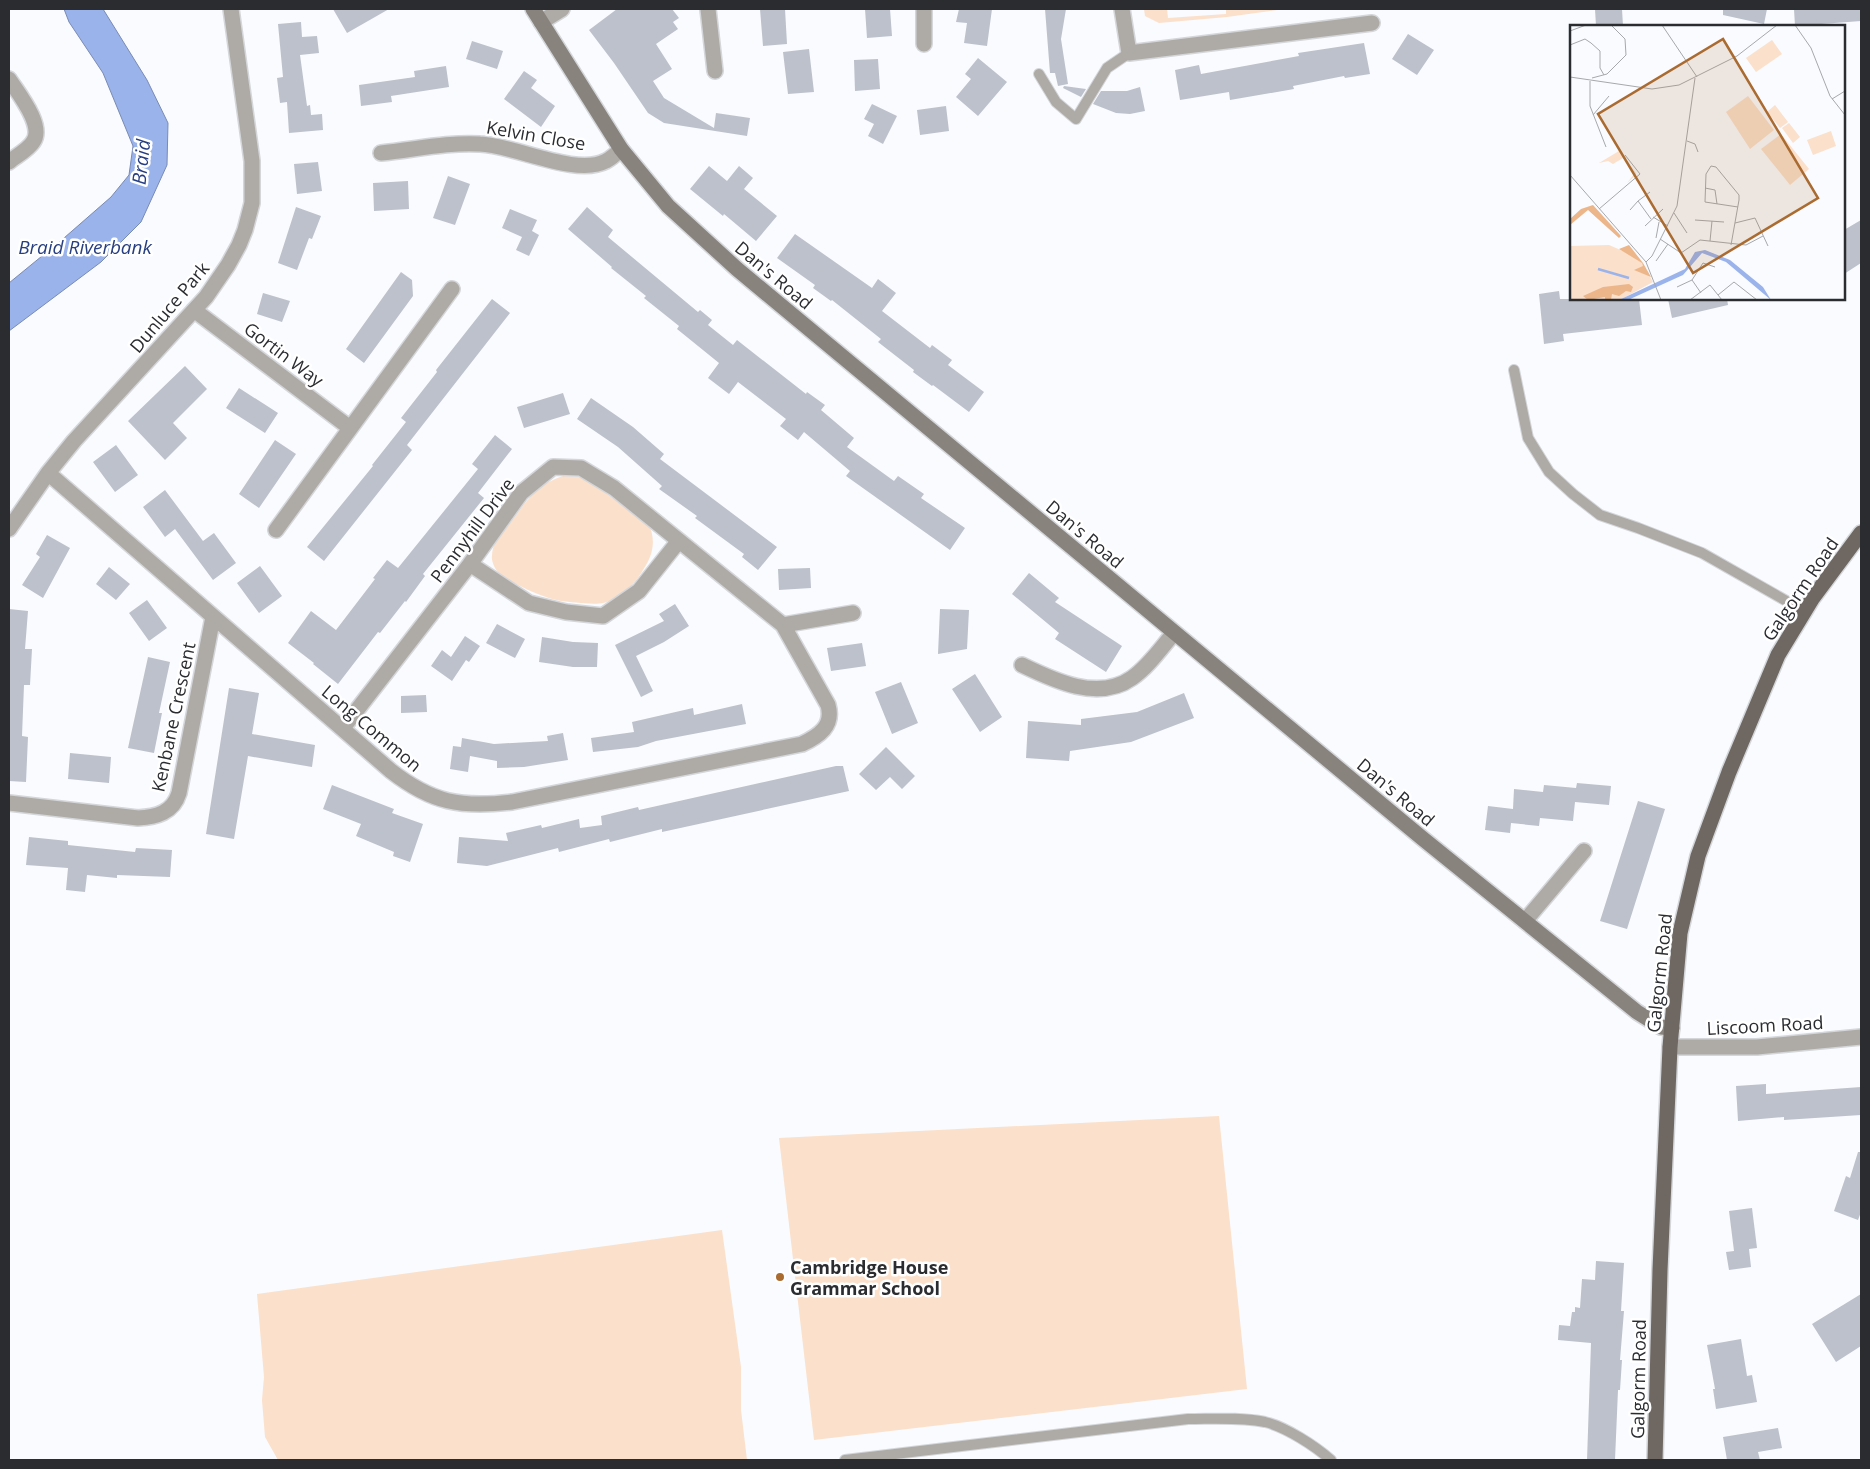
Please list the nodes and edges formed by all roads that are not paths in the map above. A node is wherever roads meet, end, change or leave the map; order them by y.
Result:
1 (231, 9) edge
2 (562, 9) edge
3 (708, 9) edge
4 (924, 9) edge
5 (1122, 9) edge
6 (537, 15) edge
7 (1372, 23) dead end
8 (924, 44) dead end
9 (1129, 53) junction
10 (715, 71) dead end
11 (1038, 74) dead end
12 (9, 79) edge
13 (621, 149) junction
14 (381, 153) dead end
15 (9, 162) edge
16 (452, 289) dead end
17 (194, 310) junction
18 (1514, 370) dead end
19 (350, 428) junction
20 (48, 473) junction
21 (9, 529) edge
22 (276, 530) dead end
23 (1861, 533) edge
24 (678, 542) junction
25 (470, 564) junction
26 (1804, 611) junction
27 (853, 614) dead end
28 (213, 617) junction
29 (783, 625) junction
30 (1174, 633) junction
31 (1022, 664) dead end
32 (828, 724) joint
33 (344, 728) junction
34 (9, 803) edge
35 (1584, 852) dead end
36 (1524, 920) junction
37 (1672, 1028) junction
38 (1861, 1037) edge
39 (1670, 1047) junction
40 (845, 1460) edge
41 (1331, 1460) edge
42 (1655, 1460) edge

1 - 17 street, Dunluce Park
2 - 6 street
3 - 10 street
4 - 8 street
5 - 9 street
6 - 13 street, Dan's Road
7 - 9 street
9 - 11 lane
12 - 15 street
13 - 14 street, Kelvin Close
13 - 30 street, Dan's Road
16 - 19 street
17 - 19 street, Gortin Way
17 - 20 street, Dunluce Park
18 - 26 lane
19 - 22 street
20 - 21 street, Dunluce Park
20 - 28 street, Long Common
23 - 26 main road, Galgorm Road
24 - 25 street
24 - 25 street, Pennyhill Drive
24 - 29 street, Pennyhill Drive
25 - 33 street, Pennyhill Drive
26 - 37 main road, Galgorm Road
27 - 29 street
28 - 33 street, Long Common
28 - 34 street, Kenbane Crescent
29 - 32 street, Pennyhill Drive
30 - 31 street
30 - 36 street, Dan's Road
32 - 33 street, Long Common
35 - 36 street
36 - 37 street, Dan's Road
37 - 39 main road, Galgorm Road
38 - 39 street, Liscoom Road
39 - 42 main road, Galgorm Road
40 - 41 lane

